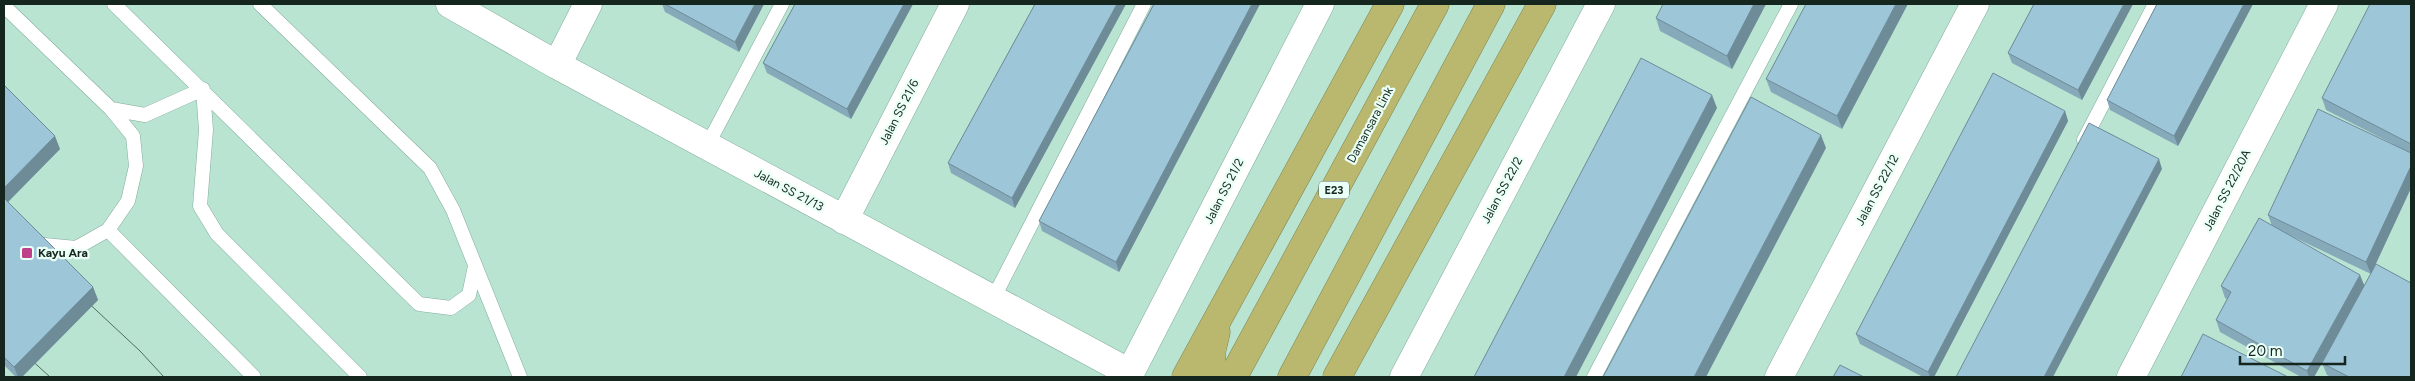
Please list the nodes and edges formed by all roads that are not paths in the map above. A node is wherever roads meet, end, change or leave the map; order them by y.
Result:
1 (114, 4) edge
2 (260, 4) edge
3 (450, 4) edge
4 (588, 4) edge
5 (782, 4) edge
6 (955, 4) edge
7 (1144, 4) edge
8 (1320, 4) edge
9 (1390, 4) edge
10 (1435, 4) edge
11 (1491, 4) edge
12 (1542, 4) edge
13 (1601, 4) edge
14 (1791, 4) edge
15 (1975, 4) edge
16 (2155, 4) edge
17 (2324, 4) edge
18 (4, 6) edge
19 (557, 64) junction
20 (203, 89) junction
21 (111, 109) junction
22 (707, 146) junction
23 (2078, 151) edge
24 (844, 220) junction
25 (108, 230) junction
26 (22, 233) edge
27 (475, 266) junction
28 (993, 299) junction
29 (1221, 311) junction
30 (1129, 375) edge
31 (1336, 376) edge
32 (254, 377) edge
33 (360, 377) edge
34 (520, 377) edge
35 (1186, 377) edge
36 (1213, 377) edge
37 (1233, 377) edge
38 (1292, 377) edge
39 (1404, 377) edge
40 (1594, 377) edge
41 (1779, 377) edge
42 (2131, 377) edge

1 - 20 lane
2 - 27 lane
3 - 19 street, Jalan SS 21/13
4 - 19 street
5 - 22 lane
6 - 24 street, Jalan SS 21/6
7 - 28 lane
8 - 30 street, Jalan SS 21/2
9 - 29 highway
10 - 37 highway, Damansara Link / E23
11 - 38 highway
12 - 31 highway
13 - 39 street, Jalan SS 22/2
14 - 40 lane
15 - 41 street, Jalan SS 22/12
16 - 23 lane
17 - 42 street, Jalan SS 22/20A
18 - 21 lane
19 - 22 street, Jalan SS 21/13
20 - 21 lane
20 - 27 lane
20 - 33 lane
21 - 25 lane
22 - 24 street, Jalan SS 21/13
24 - 28 street, Jalan SS 21/13
25 - 26 lane
25 - 32 lane
27 - 34 lane
28 - 30 street, Jalan SS 21/13
29 - 35 highway
29 - 36 highway

